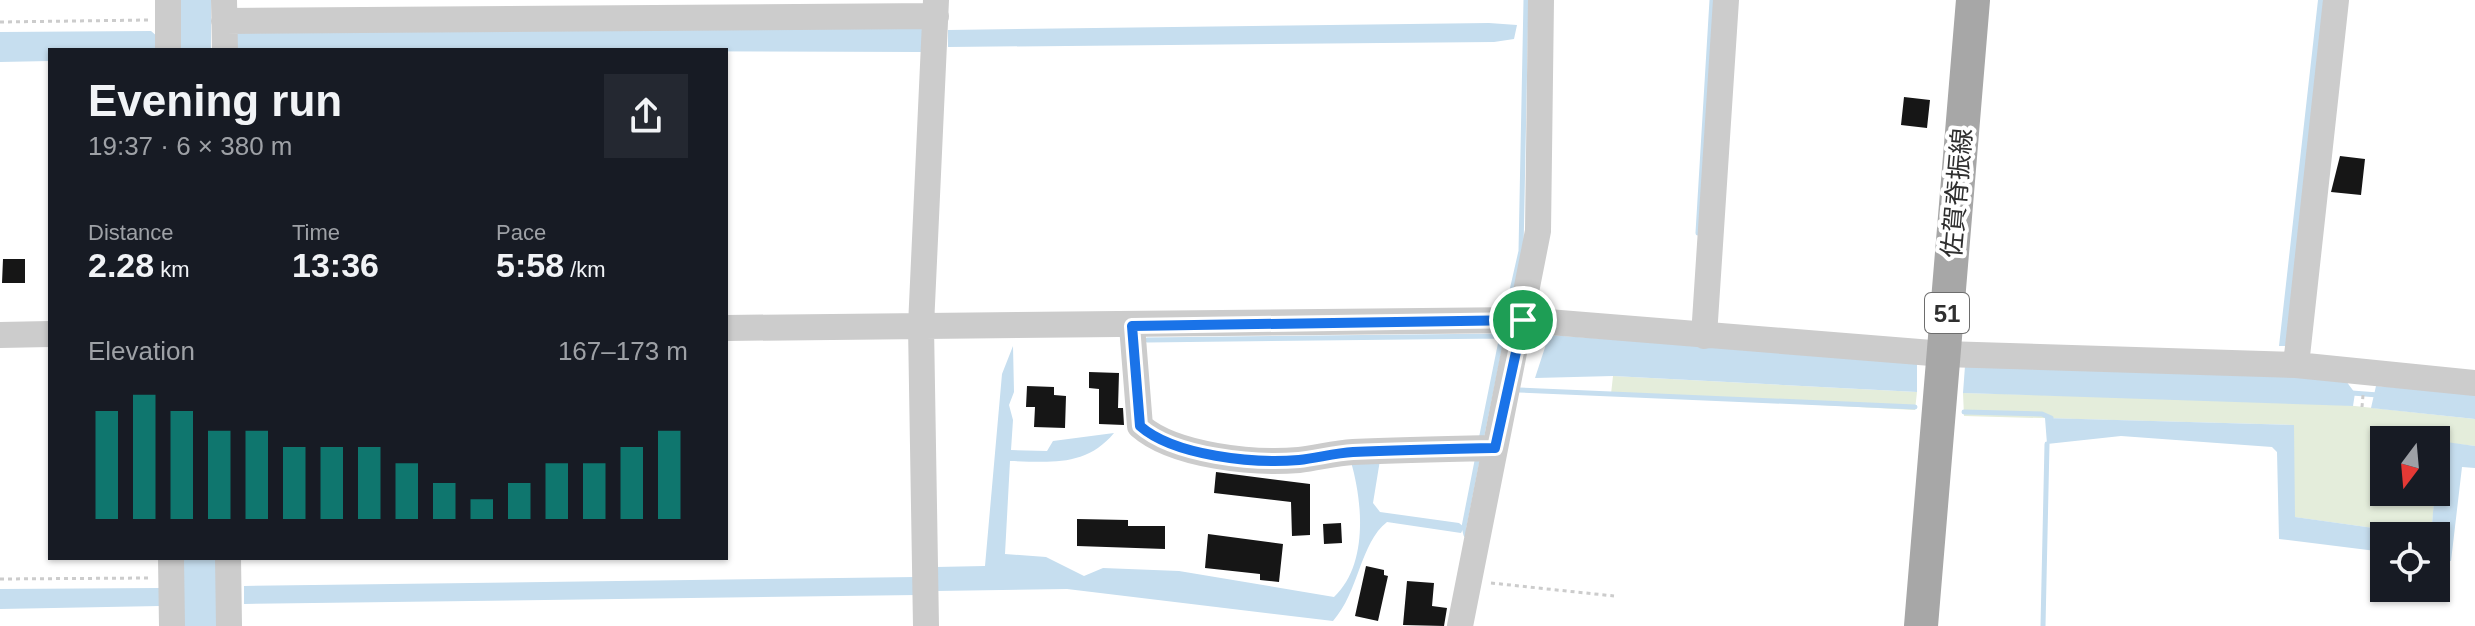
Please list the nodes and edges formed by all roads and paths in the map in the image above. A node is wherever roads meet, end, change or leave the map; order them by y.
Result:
1 (1541, 0) edge
2 (1726, 0) edge
3 (1973, 0) edge
4 (2336, 0) edge
5 (936, 8) edge
6 (168, 10) edge
7 (224, 10) edge
8 (0, 22) edge
9 (168, 48) edge
10 (225, 48) edge
11 (1523, 320) junction
12 (921, 326) junction
13 (1132, 326) junction
14 (728, 328) edge
15 (48, 334) edge
16 (0, 335) edge
17 (1693, 335) junction
18 (1944, 354) junction
19 (2285, 365) junction
20 (2475, 383) edge
21 (2364, 385) dead end
22 (2362, 407) dead end
23 (1495, 448) junction
24 (228, 560) edge
25 (172, 568) edge
26 (0, 579) edge
27 (1469, 580) junction
28 (1614, 596) dead end
29 (926, 614) edge
30 (172, 626) edge
31 (229, 626) edge
32 (1460, 626) edge
33 (1921, 626) edge

1 - 11 street
2 - 17 street
3 - 18 main road, 佐賀脊振線 / 51
4 - 19 street
5 - 7 street
5 - 12 street
6 - 8 path
6 - 9 street
7 - 10 street
11 - 13 street
11 - 17 street
11 - 23 street
12 - 13 street
12 - 14 street
12 - 29 street
13 - 23 street
15 - 16 street
17 - 18 street
18 - 19 street
18 - 33 main road, 佐賀脊振線 / 51
19 - 20 street
21 - 22 path
23 - 27 street
24 - 31 street
25 - 26 path
25 - 30 street
27 - 28 path
27 - 32 street

